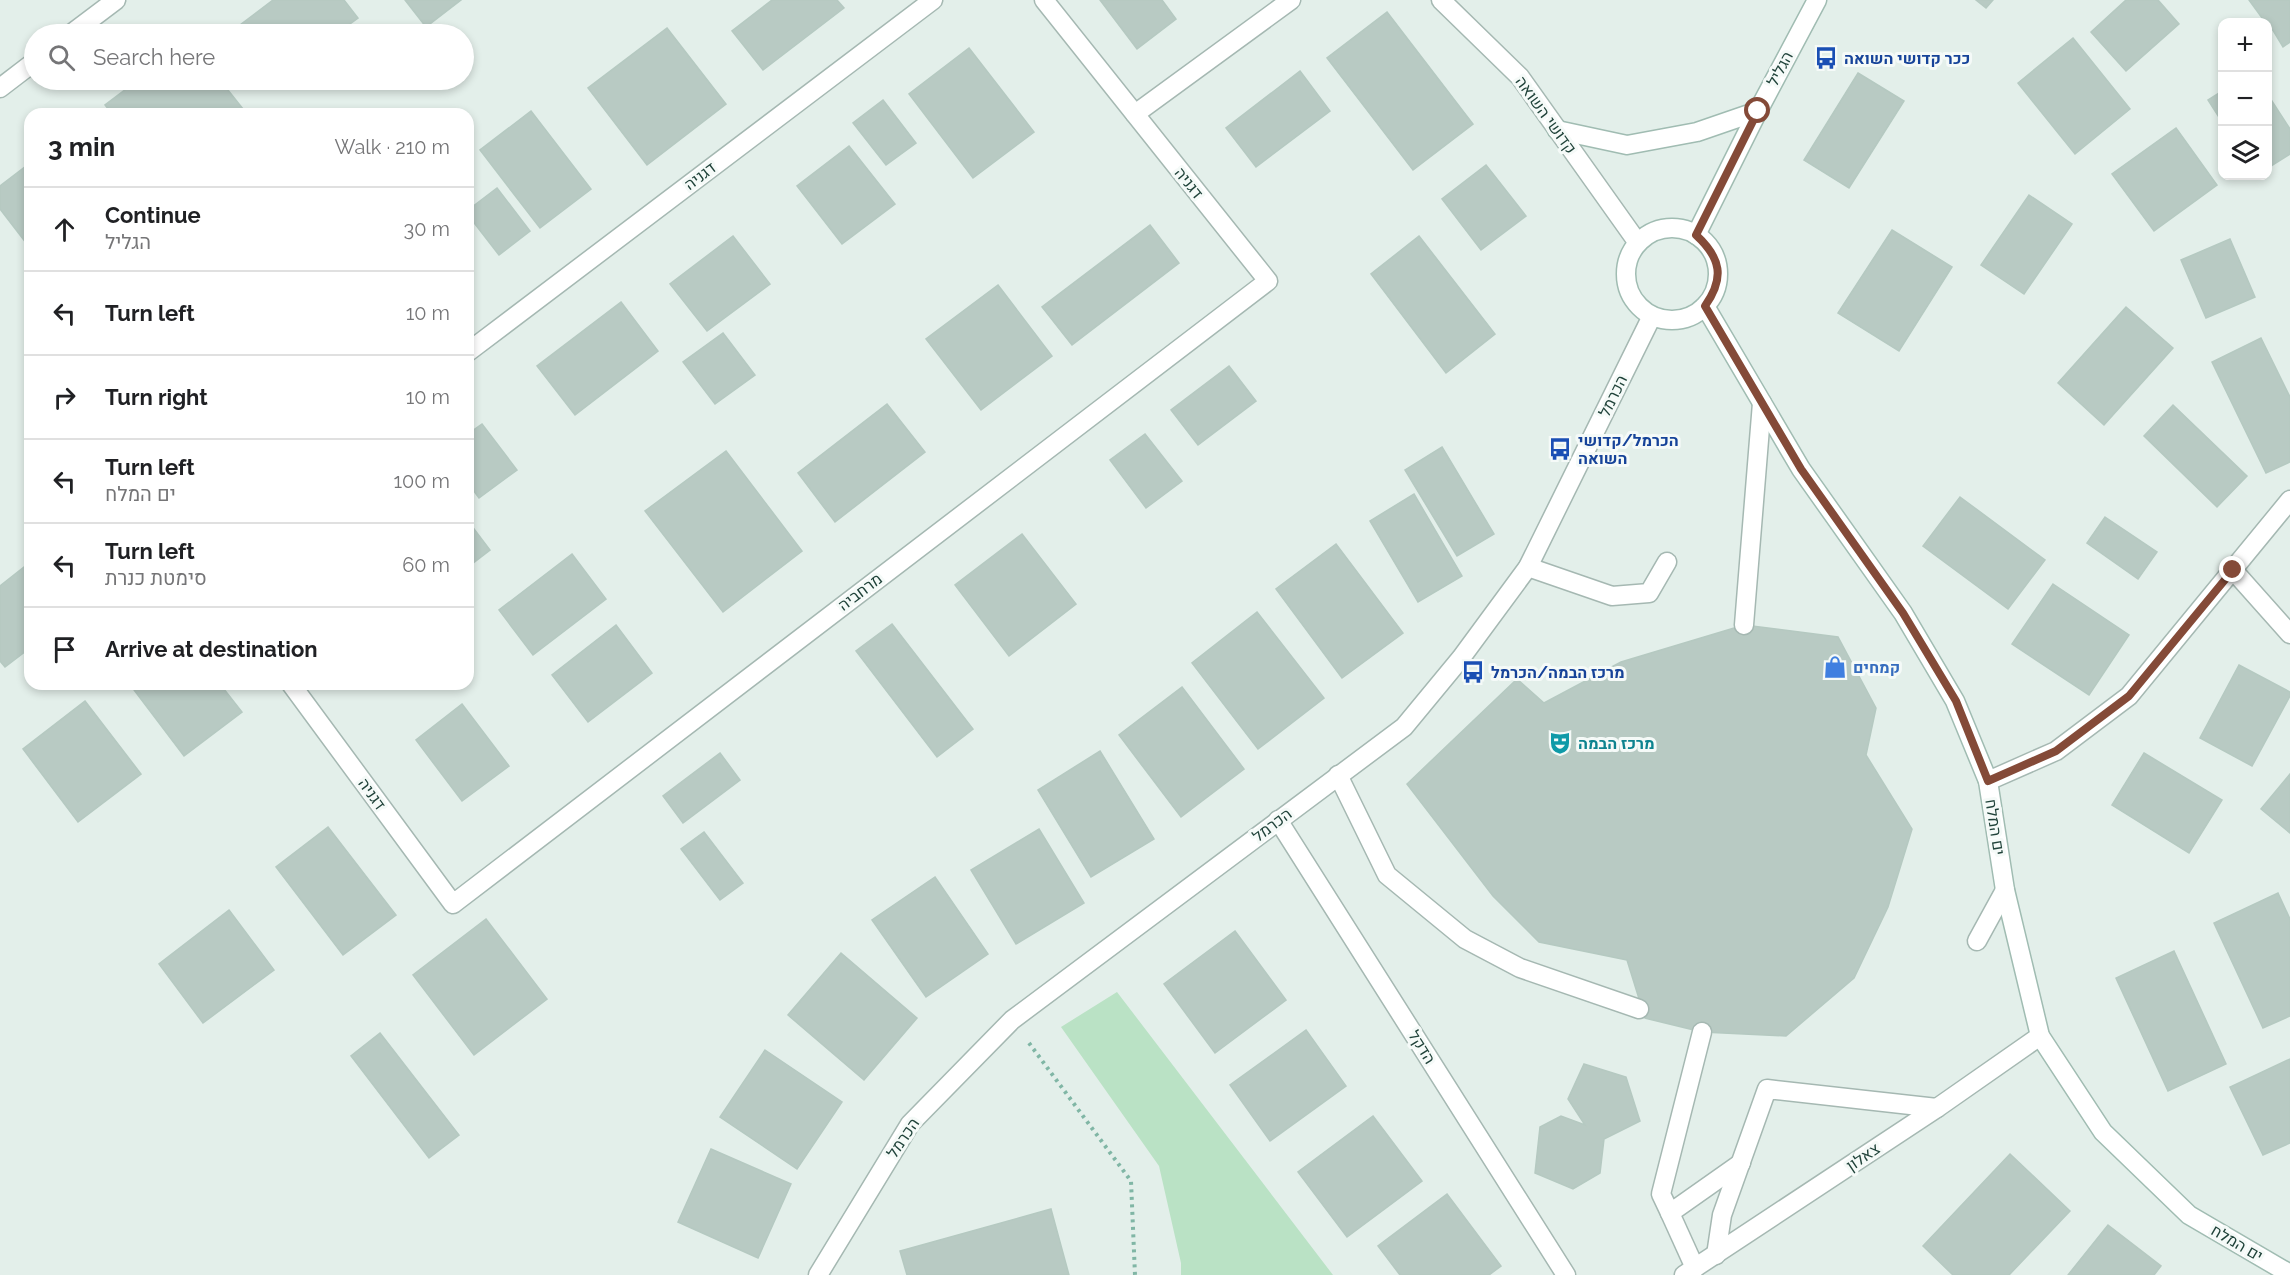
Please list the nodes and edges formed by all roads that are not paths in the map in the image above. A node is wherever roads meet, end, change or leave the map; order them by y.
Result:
1 (116, 0) edge
2 (933, 0) edge
3 (1044, 0) edge
4 (1291, 0) edge
5 (1441, 0) edge
6 (1817, 0) edge
7 (84, 24) edge
8 (24, 70) edge
9 (0, 88) edge
10 (1758, 111) junction
11 (1135, 114) junction
12 (1557, 130) junction
13 (1696, 235) junction
14 (1638, 243) junction
15 (1268, 281) joint
16 (1705, 306) junction
17 (1652, 316) junction
18 (474, 347) edge
19 (1762, 403) junction
20 (2290, 500) edge
21 (1667, 562) dead end
22 (1528, 567) junction
23 (2233, 570) junction
24 (1744, 625) dead end
25 (2290, 634) edge
26 (295, 690) edge
27 (1338, 775) junction
28 (1988, 781) junction
29 (1278, 820) junction
30 (2005, 890) junction
31 (453, 904) joint
32 (1977, 941) dead end
33 (1640, 1009) dead end
34 (1702, 1032) dead end
35 (2040, 1036) junction
36 (1937, 1108) junction
37 (1741, 1163) junction
38 (1670, 1213) junction
39 (1716, 1255) junction
40 (1690, 1271) edge
41 (2290, 1274) edge
42 (818, 1275) edge
43 (1566, 1275) edge

1 - 7 street
2 - 18 street, דגניה
3 - 11 street, דגניה
4 - 11 street
5 - 12 street, קדושי השואה
6 - 10 street, הגליל
8 - 9 street
10 - 12 street
10 - 13 street, הגליל
11 - 15 street, דגניה
12 - 14 street, קדושי השואה
13 - 14 street
13 - 16 street
14 - 17 street
15 - 31 street, מרחביה
16 - 17 street
16 - 19 street, ים המלח
17 - 22 street, הכרמל
19 - 24 street
19 - 28 street, ים המלח
20 - 23 street
21 - 22 street
22 - 27 street, הכרמל
23 - 25 street
23 - 28 street
26 - 31 street, דגניה
27 - 29 street, הכרמל
27 - 33 street
28 - 30 street, ים המלח
29 - 42 street, הכרמל
29 - 43 street, הדקל
30 - 32 street
30 - 35 street, ים המלח
34 - 38 street
35 - 36 street, צאלון
35 - 41 street, ים המלח
36 - 37 street
36 - 39 street, צאלון
37 - 38 street
37 - 39 street
38 - 40 street
39 - 40 street, צאלון

